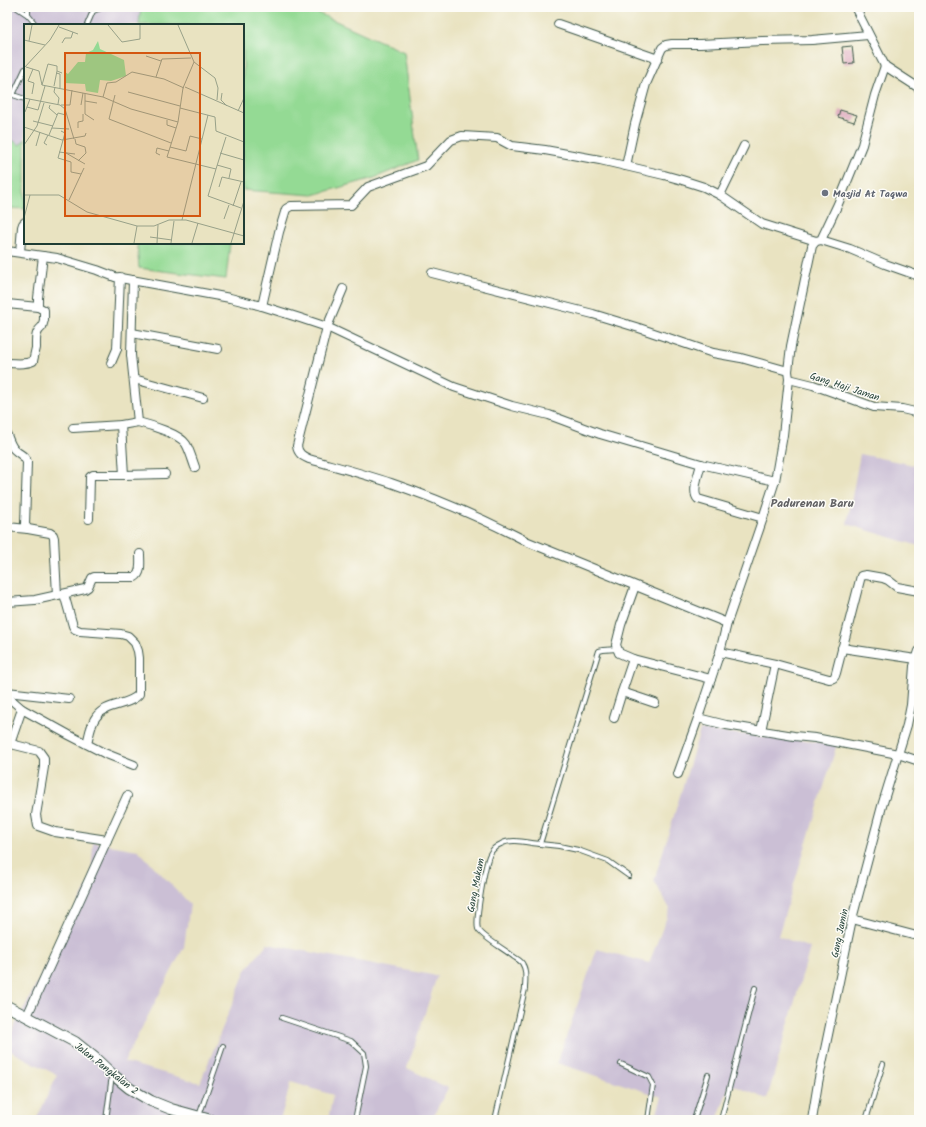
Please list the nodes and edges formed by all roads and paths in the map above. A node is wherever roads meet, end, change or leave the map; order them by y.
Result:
1 (16, 7) edge
2 (28, 7) edge
3 (104, 7) edge
4 (854, 7) edge
5 (92, 9) edge
6 (28, 15) junction
7 (35, 24) edge
8 (87, 24) edge
9 (558, 24) dead end
10 (868, 35) junction
11 (658, 58) junction
12 (884, 66) junction
13 (24, 71) edge
14 (919, 88) edge
15 (7, 92) edge
16 (13, 95) junction
17 (24, 99) edge
18 (744, 146) dead end
19 (626, 166) junction
20 (720, 195) junction
21 (24, 223) edge
22 (818, 241) junction
23 (7, 251) edge
24 (20, 252) junction
25 (43, 256) junction
26 (432, 273) dead end
27 (919, 276) edge
28 (120, 277) junction
29 (133, 280) junction
30 (343, 289) dead end
31 (7, 304) edge
32 (262, 306) junction
33 (38, 307) junction
34 (327, 327) junction
35 (132, 333) junction
36 (218, 349) dead end
37 (7, 363) edge
38 (111, 363) dead end
39 (789, 375) junction
40 (134, 379) junction
41 (203, 398) dead end
42 (919, 413) edge
43 (138, 422) junction
44 (121, 424) junction
45 (73, 428) dead end
46 (7, 435) edge
47 (701, 464) junction
48 (195, 467) dead end
49 (165, 474) dead end
50 (124, 475) junction
51 (775, 481) junction
52 (763, 518) junction
53 (89, 519) dead end
54 (7, 527) edge
55 (28, 528) junction
56 (140, 554) dead end
57 (635, 586) junction
58 (919, 591) edge
59 (60, 595) junction
60 (7, 602) edge
61 (728, 623) junction
62 (842, 648) junction
63 (617, 649) junction
64 (919, 651) edge
65 (720, 652) junction
66 (916, 659) junction
67 (633, 660) junction
68 (775, 664) junction
69 (711, 679) junction
70 (916, 682) edge
71 (7, 692) edge
72 (622, 692) junction
73 (7, 696) edge
74 (69, 699) dead end
75 (655, 703) dead end
76 (22, 709) junction
77 (614, 718) dead end
78 (698, 718) junction
79 (761, 731) junction
80 (8, 743) edge
81 (87, 744) junction
82 (898, 754) junction
83 (919, 761) edge
84 (134, 765) dead end
85 (678, 774) dead end
86 (126, 796) dead end
87 (107, 840) junction
88 (540, 844) junction
89 (629, 876) dead end
90 (852, 920) junction
91 (913, 935) dead end
92 (755, 988) dead end
93 (7, 1006) edge
94 (27, 1016) junction
95 (282, 1018) dead end
96 (223, 1046) dead end
97 (621, 1064) dead end
98 (883, 1064) dead end
99 (112, 1074) junction
100 (708, 1075) dead end
101 (198, 1117) junction
102 (106, 1120) edge
103 (211, 1120) edge
104 (355, 1120) edge
105 (495, 1120) edge
106 (648, 1120) edge
107 (694, 1120) edge
108 (721, 1120) edge
109 (812, 1120) edge
110 (866, 1120) edge

1 - 6 lane
2 - 6 lane
3 - 5 lane
4 - 10 street
5 - 8 lane
6 - 7 lane
9 - 11 street
10 - 11 street
10 - 12 street
11 - 19 street
12 - 14 street
12 - 22 street
13 - 16 lane
15 - 16 lane
16 - 17 lane
18 - 20 street
19 - 20 street
19 - 32 street
20 - 22 street
21 - 24 street
22 - 27 street
22 - 39 street
23 - 24 street
24 - 25 street
25 - 28 street
25 - 33 street
26 - 39 street, Gang Haji Jaman
28 - 29 street
28 - 38 street
29 - 32 street
29 - 35 street
30 - 34 street
31 - 33 street
32 - 34 street
33 - 37 street
34 - 47 street
34 - 57 street
35 - 36 street
35 - 40 street
39 - 42 street, Gang Haji Jaman
39 - 51 street
40 - 41 street
40 - 43 street
43 - 44 street
43 - 48 street
44 - 45 street
44 - 50 street
46 - 55 street
47 - 51 street
47 - 52 street
49 - 50 street
50 - 53 street
51 - 52 street
52 - 61 street
54 - 55 street
55 - 59 street
56 - 59 street
57 - 61 street
57 - 63 street
58 - 62 street
59 - 60 street
59 - 81 street
61 - 65 street
62 - 66 street
62 - 68 street
63 - 67 street
63 - 88 lane
64 - 66 street, Gang Jamin
65 - 68 street
65 - 69 street
66 - 70 street, Gang Jamin
67 - 69 street
67 - 72 street
68 - 79 street
69 - 78 street
70 - 82 street, Gang Jamin
71 - 74 street
72 - 75 street
72 - 77 street
73 - 76 street
76 - 80 street
76 - 81 street
78 - 79 street
78 - 85 street
79 - 82 street
80 - 87 street
81 - 84 street
82 - 83 street
82 - 90 street, Gang Jamin
86 - 87 street
87 - 94 street
88 - 89 lane
88 - 105 lane, Gang Makam
90 - 91 street
90 - 109 street, Gang Jamin
92 - 108 lane
93 - 94 street, Jalan Pangkalan 2
94 - 99 street, Jalan Pangkalan 2
95 - 104 lane
96 - 101 lane
97 - 106 lane
98 - 110 lane
99 - 101 street, Jalan Pangkalan 2
99 - 102 lane
100 - 107 lane
101 - 103 street, Jalan Pangkalan 2

